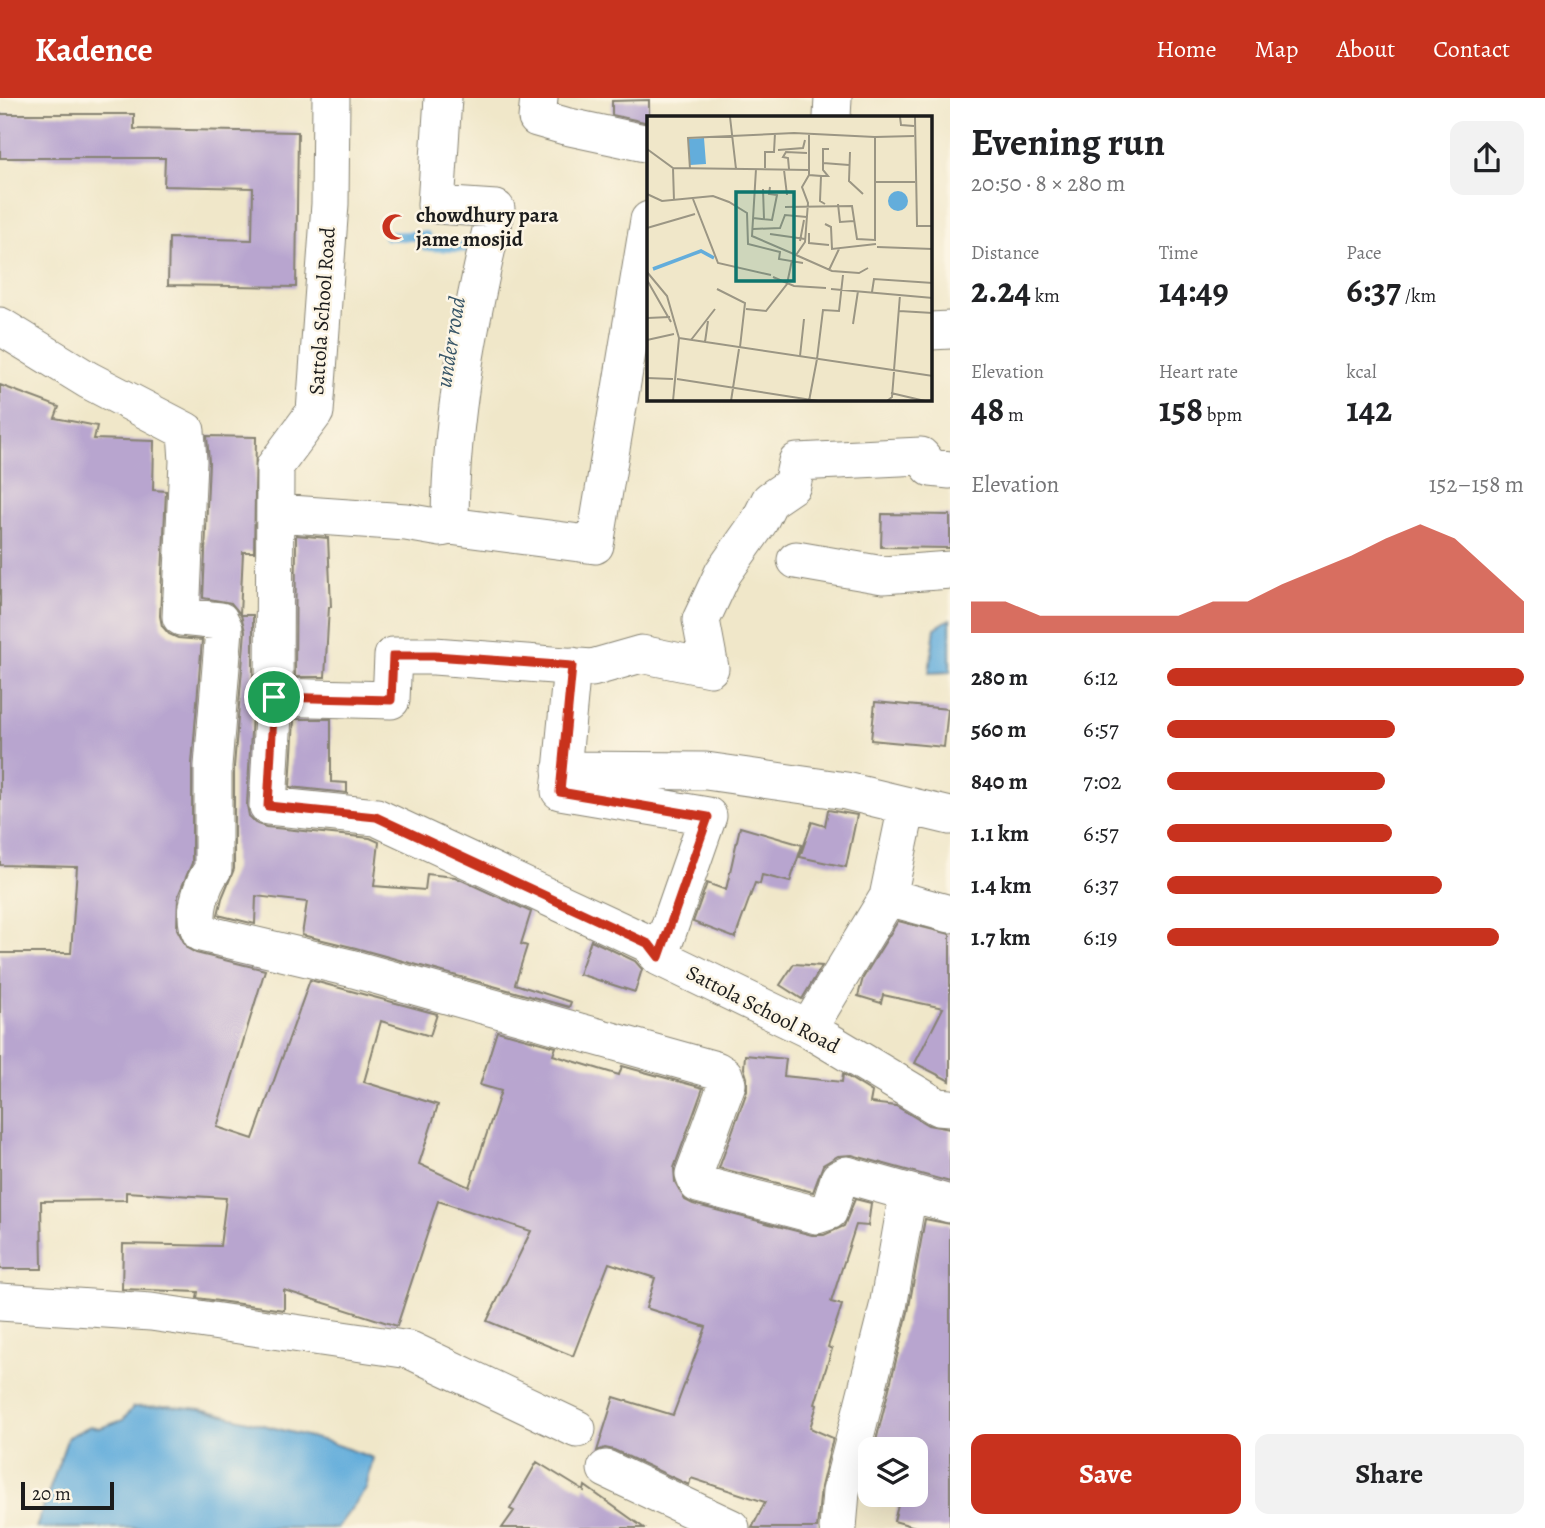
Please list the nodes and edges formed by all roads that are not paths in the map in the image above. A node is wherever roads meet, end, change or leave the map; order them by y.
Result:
1 (331, 98) edge
2 (443, 98) edge
3 (539, 98) edge
4 (833, 98) edge
5 (832, 116) edge
6 (647, 144) edge
7 (647, 232) edge
8 (0, 326) edge
9 (932, 331) edge
10 (950, 331) edge
11 (950, 470) edge
12 (276, 513) junction
13 (450, 526) junction
14 (796, 560) dead end
15 (950, 570) edge
16 (572, 666) junction
17 (274, 697) junction
18 (561, 771) junction
19 (907, 806) junction
20 (950, 816) edge
21 (888, 897) junction
22 (950, 914) edge
23 (659, 957) junction
24 (808, 1029) junction
25 (950, 1108) edge
26 (908, 1193) junction
27 (950, 1204) edge
28 (0, 1302) edge
29 (578, 1429) dead end
30 (606, 1469) dead end
31 (731, 1528) edge
32 (838, 1528) edge

1 - 12 street, Sattola School Road
2 - 13 street
3 - 6 street
4 - 5 street
7 - 13 street
8 - 26 street
9 - 10 street
11 - 16 street
12 - 13 street
12 - 17 street, Sattola School Road
14 - 15 street
16 - 17 street
16 - 18 street
17 - 23 street, Sattola School Road
18 - 19 street
18 - 23 street
19 - 20 street
19 - 21 street
21 - 22 street
21 - 24 street
23 - 24 street, Sattola School Road
24 - 25 street, Sattola School Road
26 - 27 street
26 - 32 street
28 - 29 street
30 - 31 street

